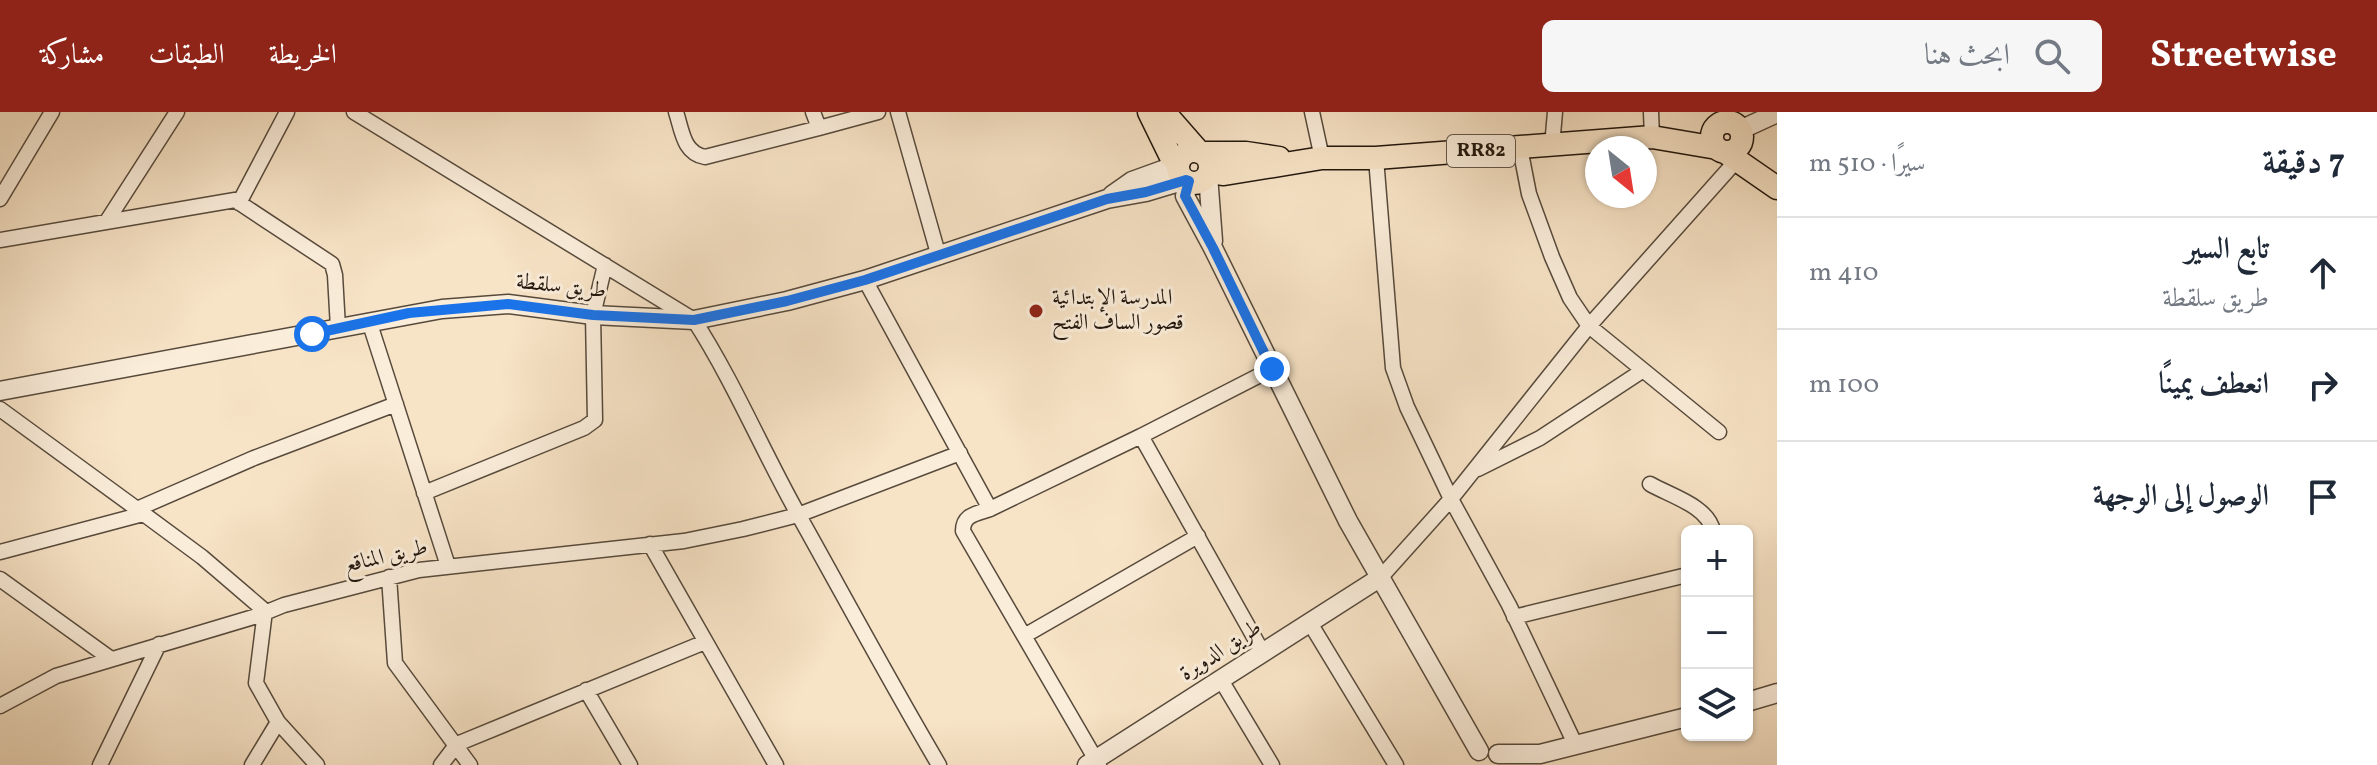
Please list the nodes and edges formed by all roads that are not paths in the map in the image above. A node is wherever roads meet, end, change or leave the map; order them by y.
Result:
1 (52, 112) edge
2 (177, 112) edge
3 (287, 112) edge
4 (354, 112) edge
5 (676, 112) edge
6 (813, 112) edge
7 (878, 112) edge
8 (898, 112) edge
9 (1149, 112) edge
10 (1164, 112) edge
11 (1312, 112) edge
12 (1555, 112) edge
13 (1651, 112) edge
14 (1777, 113) edge
15 (819, 128) junction
16 (1734, 129) junction
17 (1659, 137) junction
18 (1552, 146) junction
19 (1520, 148) junction
20 (1726, 154) junction
21 (1322, 158) junction
22 (1376, 158) junction
23 (1194, 167) junction
24 (1777, 185) edge
25 (0, 199) edge
26 (239, 203) junction
27 (107, 221) junction
28 (0, 240) edge
29 (939, 257) junction
30 (605, 265) junction
31 (865, 280) junction
32 (593, 315) junction
33 (694, 320) junction
34 (369, 321) junction
35 (1589, 326) junction
36 (338, 328) junction
37 (1272, 369) junction
38 (1642, 371) junction
39 (0, 391) edge
40 (396, 404) junction
41 (0, 409) edge
42 (1719, 432) dead end
43 (1141, 436) junction
44 (960, 453) junction
45 (1473, 471) junction
46 (1650, 484) dead end
47 (424, 493) junction
48 (1451, 499) junction
49 (990, 509) junction
50 (140, 512) junction
51 (798, 515) junction
52 (1712, 525) edge
53 (1198, 536) junction
54 (650, 544) junction
55 (0, 552) edge
56 (448, 566) junction
57 (1681, 576) edge
58 (389, 577) junction
59 (1381, 577) junction
60 (0, 579) edge
61 (265, 611) junction
62 (1514, 617) junction
63 (1310, 623) junction
64 (1024, 636) junction
65 (705, 642) junction
66 (159, 644) junction
67 (1263, 653) junction
68 (111, 659) junction
69 (1221, 680) junction
70 (586, 690) junction
71 (1777, 693) edge
72 (1753, 700) edge
73 (0, 706) edge
74 (1681, 719) edge
75 (278, 722) junction
76 (457, 744) junction
77 (1572, 747) junction
78 (1477, 758) edge
79 (1499, 760) edge
80 (1094, 763) edge
81 (1265, 763) edge
82 (100, 765) edge
83 (252, 765) edge
84 (317, 765) edge
85 (441, 765) edge
86 (470, 765) edge
87 (630, 765) edge
88 (776, 765) edge
89 (939, 765) edge
90 (1396, 765) edge
91 (1525, 765) edge

1 - 25 street
2 - 27 street
3 - 26 street
4 - 30 street
5 - 15 street
6 - 15 street
7 - 15 street
8 - 29 street
9 - 23 main road
10 - 23 main road
11 - 21 street
12 - 18 street
13 - 17 street
14 - 16 street
16 - 17 main road, RR82
16 - 20 main road
16 - 24 main road, RR82
17 - 18 main road, RR82
17 - 20 main road, RR82
18 - 19 main road, RR82
19 - 22 main road, RR82
19 - 35 street
20 - 24 main road, RR82
20 - 35 street
21 - 22 main road, RR82
21 - 23 main road, RR82
22 - 48 street
23 - 29 street, طريق سلقطة
23 - 37 street
26 - 27 street
26 - 36 street
27 - 28 street
29 - 31 street, طريق سلقطة
30 - 32 street
30 - 33 street
31 - 33 street, طريق سلقطة
31 - 44 street
32 - 33 street, طريق سلقطة
32 - 34 street, طريق سلقطة
32 - 47 street
33 - 51 street
34 - 36 street, طريق سلقطة
34 - 40 street
35 - 38 street
35 - 45 street
36 - 39 street, طريق سلقطة
37 - 43 street
37 - 59 street
38 - 42 street
38 - 45 street
40 - 47 street
40 - 50 street
41 - 50 street
43 - 49 street
43 - 53 street
44 - 49 street
44 - 51 street, طريق المناقع
45 - 48 street
46 - 52 street
47 - 56 street
48 - 59 street
48 - 62 street
49 - 64 street
50 - 55 street
50 - 61 street
51 - 54 street, طريق المناقع
51 - 89 street
53 - 64 street
53 - 67 street
54 - 56 street, طريق المناقع
54 - 65 street
56 - 58 street, طريق المناقع
57 - 62 street
58 - 61 street, طريق المناقع
58 - 76 street
59 - 63 street, طريق الدويرة
59 - 78 street
60 - 68 street
61 - 66 street, طريق المناقع
61 - 75 street
62 - 77 street
63 - 67 street, طريق الدويرة
63 - 90 street
64 - 80 street
65 - 70 street
65 - 88 street
66 - 68 street, طريق المناقع
66 - 82 street
67 - 69 street, طريق الدويرة
68 - 73 street, طريق المناقع
69 - 80 street, طريق الدويرة
69 - 81 street
70 - 76 street
70 - 87 street
71 - 72 street
74 - 77 street
75 - 83 street
75 - 84 street
76 - 85 street
76 - 86 street
77 - 79 street
77 - 91 street
78 - 79 street

